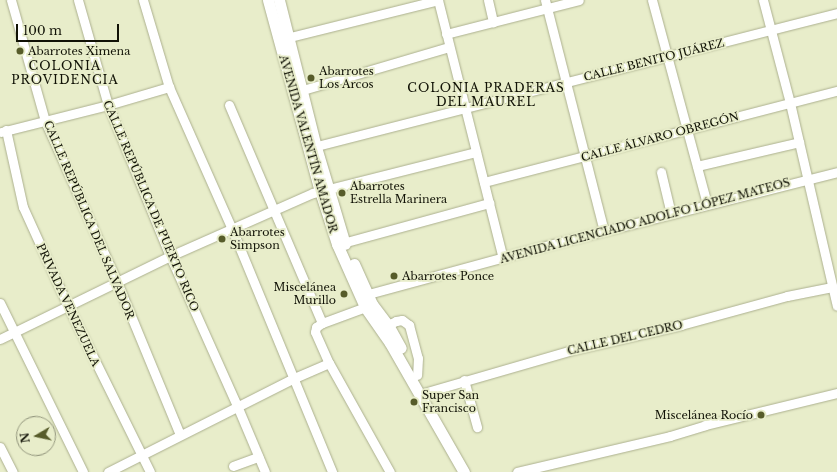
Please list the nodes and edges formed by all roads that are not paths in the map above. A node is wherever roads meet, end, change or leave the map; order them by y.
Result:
1 (11, 0) edge
2 (78, 0) edge
3 (144, 0) edge
4 (268, 0) edge
5 (278, 0) edge
6 (438, 0) edge
7 (488, 0) edge
8 (579, 0) edge
9 (652, 0) edge
10 (763, 0) edge
11 (546, 4) edge
12 (837, 14) edge
13 (493, 22) junction
14 (771, 31) junction
15 (446, 34) junction
16 (284, 38) junction
17 (449, 47) junction
18 (667, 57) junction
19 (566, 82) junction
20 (169, 87) junction
21 (298, 91) junction
22 (837, 91) edge
23 (790, 103) junction
24 (108, 105) junction
25 (230, 105) dead end
26 (464, 108) junction
27 (45, 121) junction
28 (687, 130) junction
29 (3, 131) edge
30 (799, 142) junction
31 (312, 148) junction
32 (476, 152) junction
33 (585, 156) junction
34 (696, 166) junction
35 (661, 172) dead end
36 (837, 172) edge
37 (807, 179) junction
38 (484, 182) junction
39 (324, 190) junction
40 (489, 203) junction
41 (707, 204) junction
42 (274, 211) junction
43 (671, 214) junction
44 (232, 229) junction
45 (604, 231) junction
46 (341, 243) junction
47 (170, 256) junction
48 (503, 258) junction
49 (117, 282) junction
50 (832, 287) junction
51 (366, 300) junction
52 (0, 303) edge
53 (68, 306) junction
54 (837, 306) edge
55 (322, 323) junction
56 (388, 325) junction
57 (14, 332) junction
58 (0, 339) edge
59 (330, 362) junction
60 (417, 375) junction
61 (292, 379) junction
62 (464, 380) junction
63 (423, 393) junction
64 (837, 393) edge
65 (238, 408) junction
66 (477, 427) dead end
67 (180, 435) junction
68 (0, 447) edge
69 (142, 456) junction
70 (258, 457) junction
71 (233, 466) dead end
72 (13, 472) edge
73 (83, 472) edge
74 (108, 472) edge
75 (150, 472) edge
76 (265, 472) edge
77 (332, 472) edge
78 (390, 472) edge
79 (464, 472) edge
80 (471, 472) edge
81 (517, 472) edge

1 - 27 street, CALLE REPÚBLICA DEL SALVADOR
2 - 24 street, CALLE REPÚBLICA DE PUERTO RICO
3 - 20 street
4 - 16 main road, AVENIDA VALENTÍN AMADOR
5 - 16 main road, AVENIDA VALENTÍN AMADOR
6 - 15 street
6 - 16 street
7 - 13 street
8 - 11 street
9 - 18 street
10 - 14 street
11 - 13 street
11 - 19 street
12 - 14 street, CALLE BENITO JUÁREZ
13 - 15 street
14 - 18 street, CALLE BENITO JUÁREZ
14 - 23 street
15 - 17 street
16 - 21 main road, AVENIDA VALENTÍN AMADOR
17 - 21 street
17 - 26 street
18 - 19 street, CALLE BENITO JUÁREZ
18 - 28 street
19 - 26 street, CALLE BENITO JUÁREZ
19 - 33 street
20 - 24 street
20 - 44 street
21 - 31 main road, AVENIDA VALENTÍN AMADOR
22 - 23 street, CALLE ÁLVARO OBREGÓN
23 - 28 street, CALLE ÁLVARO OBREGÓN
23 - 30 street
24 - 27 street
24 - 47 street, CALLE REPÚBLICA DE PUERTO RICO
25 - 42 street
26 - 31 street, CALLE BENITO JUÁREZ
26 - 32 street
27 - 29 street
27 - 49 street, CALLE REPÚBLICA DEL SALVADOR
28 - 33 street, CALLE ÁLVARO OBREGÓN
28 - 34 street
29 - 53 street, PRIVADA VENEZUELA
30 - 34 street
30 - 37 street
31 - 39 main road, AVENIDA VALENTÍN AMADOR
32 - 38 street
32 - 39 street
33 - 38 street, CALLE ÁLVARO OBREGÓN
33 - 45 street
34 - 41 street
35 - 43 street
36 - 37 street, AVENIDA LICENCIADO ADOLFO LÓPEZ MATEOS
37 - 41 street, AVENIDA LICENCIADO ADOLFO LÓPEZ MATEOS
37 - 50 street
38 - 40 street
39 - 42 street
39 - 46 main road, AVENIDA VALENTÍN AMADOR
40 - 46 street
40 - 48 street
41 - 43 street, AVENIDA LICENCIADO ADOLFO LÓPEZ MATEOS
42 - 44 street
42 - 55 street
43 - 45 street, AVENIDA LICENCIADO ADOLFO LÓPEZ MATEOS
44 - 47 street
44 - 61 street
45 - 48 street, AVENIDA LICENCIADO ADOLFO LÓPEZ MATEOS
46 - 51 main road, AVENIDA VALENTÍN AMADOR
47 - 49 street
47 - 65 street, CALLE REPÚBLICA DE PUERTO RICO
48 - 51 street, AVENIDA LICENCIADO ADOLFO LÓPEZ MATEOS
49 - 53 street
49 - 67 street, CALLE REPÚBLICA DEL SALVADOR
50 - 54 street
50 - 62 street, CALLE DEL CEDRO
51 - 55 street, AVENIDA LICENCIADO ADOLFO LÓPEZ MATEOS
51 - 56 main road, AVENIDA VALENTÍN AMADOR
51 - 63 main road, AVENIDA VALENTÍN AMADOR
52 - 57 street
53 - 57 street
53 - 69 street, PRIVADA VENEZUELA
55 - 59 street
56 - 60 main road, AVENIDA VALENTÍN AMADOR
56 - 60 street
57 - 58 street
57 - 73 street
59 - 61 street
59 - 78 street
60 - 63 main road, AVENIDA VALENTÍN AMADOR
61 - 65 street
61 - 77 street
62 - 63 street, CALLE DEL CEDRO
62 - 66 street
63 - 79 main road, AVENIDA VALENTÍN AMADOR
63 - 80 main road, AVENIDA VALENTÍN AMADOR
64 - 81 street
65 - 67 street
65 - 70 street, CALLE REPÚBLICA DE PUERTO RICO
67 - 69 street
68 - 72 street
69 - 74 street
69 - 75 street, PRIVADA VENEZUELA
70 - 71 street
70 - 76 street, CALLE REPÚBLICA DE PUERTO RICO

